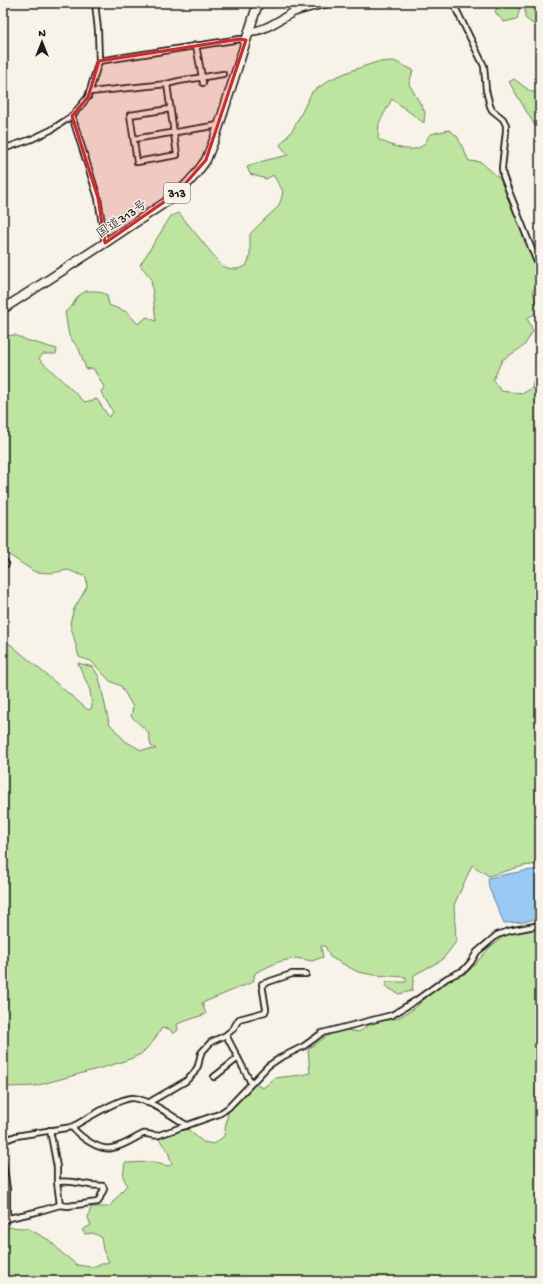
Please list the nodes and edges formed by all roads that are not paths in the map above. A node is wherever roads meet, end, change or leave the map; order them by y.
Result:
1 (95, 3) edge
2 (258, 3) edge
3 (328, 3) edge
4 (453, 3) edge
5 (249, 31) junction
6 (246, 40) junction
7 (196, 45) junction
8 (99, 61) junction
9 (223, 74) dead end
10 (203, 80) junction
11 (167, 84) junction
12 (90, 92) junction
13 (170, 109) junction
14 (72, 116) junction
15 (219, 125) junction
16 (175, 132) junction
17 (134, 139) junction
18 (3, 149) edge
19 (105, 243) junction
20 (540, 270) edge
21 (3, 309) edge
22 (540, 925) edge
23 (306, 974) dead end
24 (226, 1034) junction
25 (238, 1058) junction
26 (214, 1076) dead end
27 (251, 1083) junction
28 (148, 1103) junction
29 (186, 1126) junction
30 (72, 1127) junction
31 (50, 1130) junction
32 (3, 1141) edge
33 (3, 1162) edge
34 (57, 1182) junction
35 (60, 1205) junction
36 (9, 1218) junction
37 (3, 1221) edge

1 - 8 street
2 - 5 highway, 国道313号 / 313
3 - 5 main road
4 - 20 street
5 - 6 highway, 国道313号 / 313
6 - 7 street
6 - 15 highway, 国道313号 / 313
7 - 8 street
7 - 10 street
8 - 12 street
9 - 10 street
10 - 11 street
11 - 12 street
11 - 13 street
12 - 14 street
13 - 16 street
13 - 17 street
14 - 18 street
14 - 19 street
15 - 16 street
15 - 19 highway, 国道313号 / 313
16 - 17 street
16 - 17 street
19 - 21 highway, 国道313号 / 313
22 - 27 street
23 - 24 street
24 - 25 street
24 - 28 street
25 - 26 street
25 - 27 street
27 - 29 street
28 - 29 street
28 - 30 street
29 - 30 street
30 - 31 street
31 - 32 street
31 - 34 street
33 - 36 street
34 - 35 street
34 - 35 street
35 - 36 street
36 - 37 street

